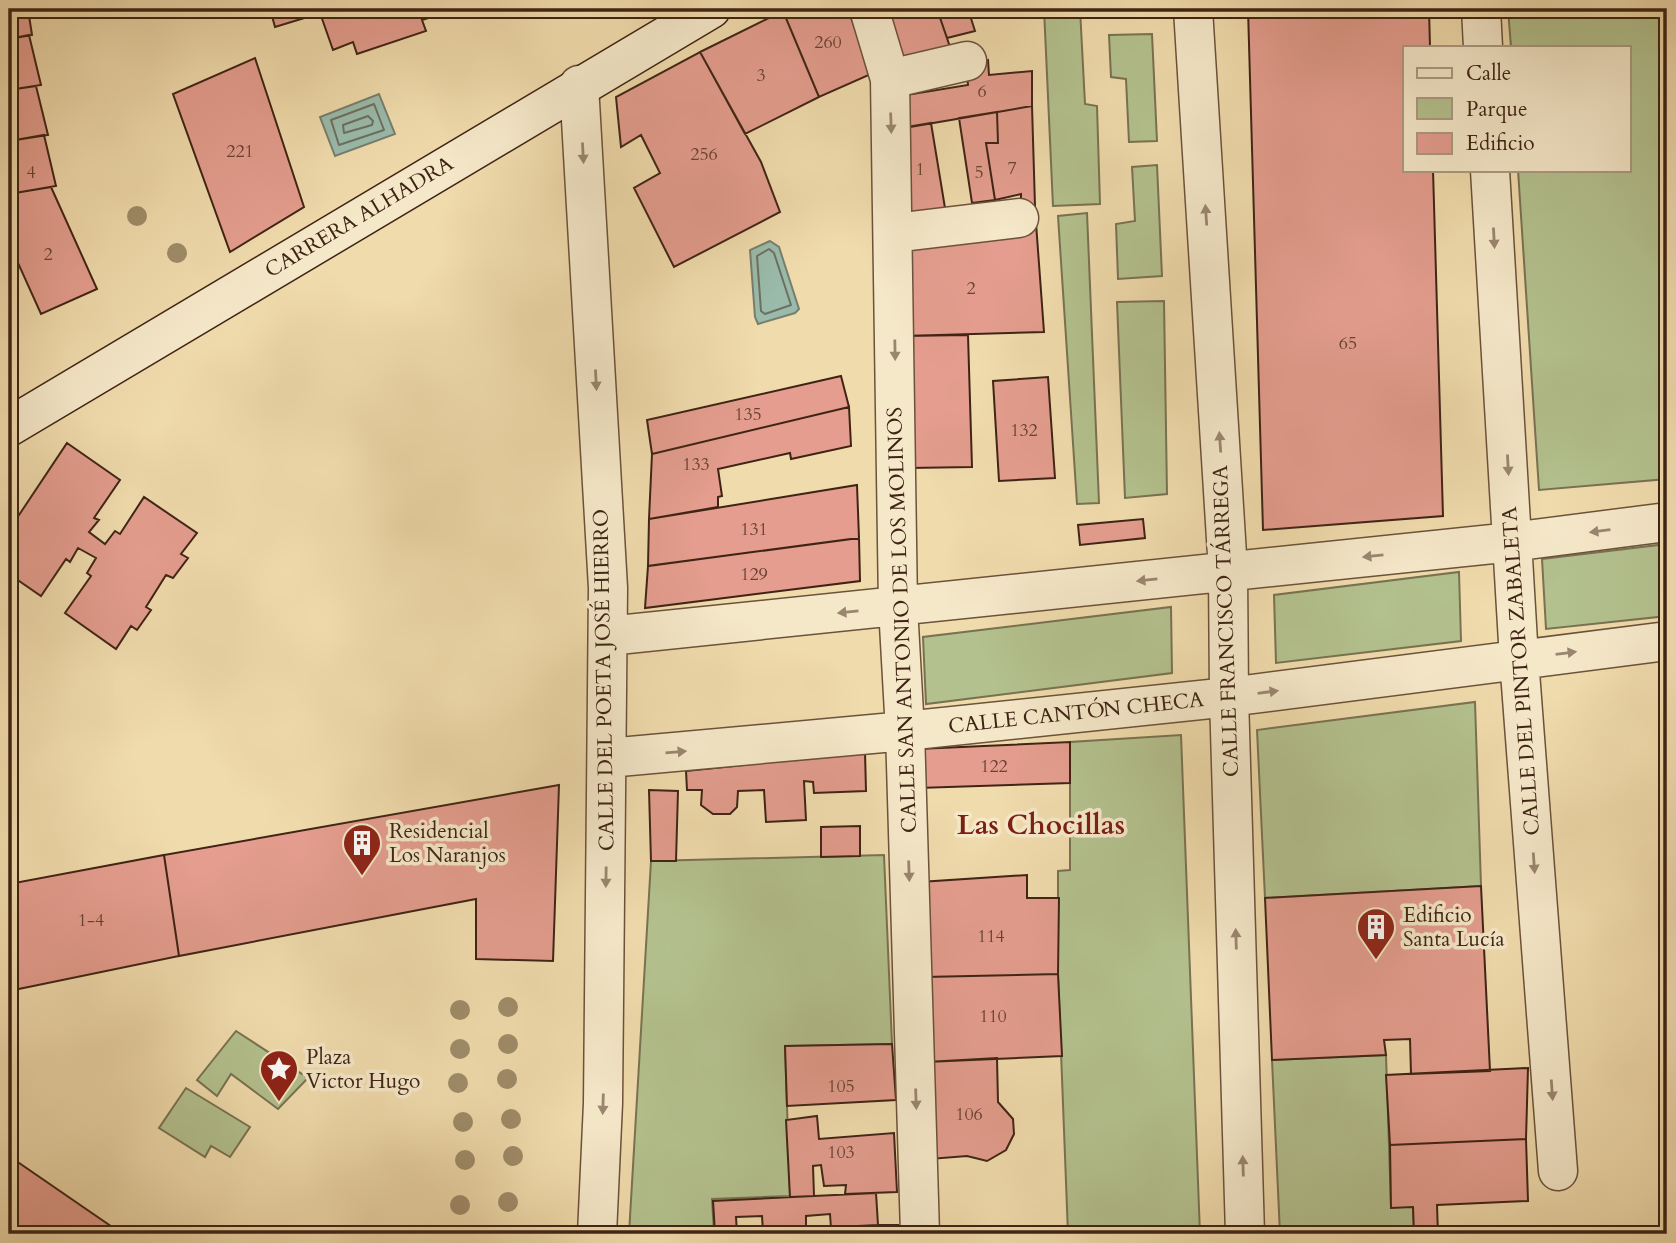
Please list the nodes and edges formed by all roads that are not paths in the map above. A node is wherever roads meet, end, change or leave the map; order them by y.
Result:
1 (711, 9) edge
2 (869, 9) edge
3 (1193, 9) edge
4 (1481, 9) edge
5 (1483, 46) edge
6 (967, 61) dead end
7 (890, 79) junction
8 (579, 85) junction
9 (1490, 172) edge
10 (1019, 218) dead end
11 (894, 233) junction
12 (9, 427) edge
13 (1667, 522) edge
14 (1512, 542) junction
15 (1228, 571) junction
16 (898, 607) junction
17 (608, 636) junction
18 (1667, 641) edge
19 (1519, 659) junction
20 (1229, 697) junction
21 (905, 732) junction
22 (608, 758) junction
23 (1558, 1171) dead end
24 (597, 1234) edge
25 (920, 1234) edge
26 (1245, 1234) edge

1 - 8 street, CARRERA ALHADRA
2 - 7 street, CALLE SAN ANTONIO DE LOS MOLINOS
15 -> 3 street, CALLE FRANCISCO TÁRREGA
4 - 5 street
6 - 7 street
7 -> 11 street, CALLE SAN ANTONIO DE LOS MOLINOS
8 - 12 street, CARRERA ALHADRA
8 -> 17 street, CALLE DEL POETA JOSÉ HIERRO
9 -> 14 street, CALLE DEL PINTOR ZABALETA
10 - 11 street
11 -> 16 street, CALLE SAN ANTONIO DE LOS MOLINOS
13 -> 14 street
14 -> 15 street
14 - 19 street, CALLE DEL PINTOR ZABALETA
15 -> 16 street
15 - 20 street, CALLE FRANCISCO TÁRREGA
16 -> 17 street
16 - 21 street, CALLE SAN ANTONIO DE LOS MOLINOS
17 - 22 street, CALLE DEL POETA JOSÉ HIERRO
19 -> 18 street, CALLE CANTÓN CHECA
20 -> 19 street, CALLE CANTÓN CHECA
19 -> 23 street, CALLE DEL PINTOR ZABALETA
20 - 21 street, CALLE CANTÓN CHECA
26 -> 20 street, CALLE FRANCISCO TÁRREGA
22 -> 21 street, CALLE CANTÓN CHECA
21 -> 25 street, CALLE SAN ANTONIO DE LOS MOLINOS
22 -> 24 street, CALLE DEL POETA JOSÉ HIERRO

